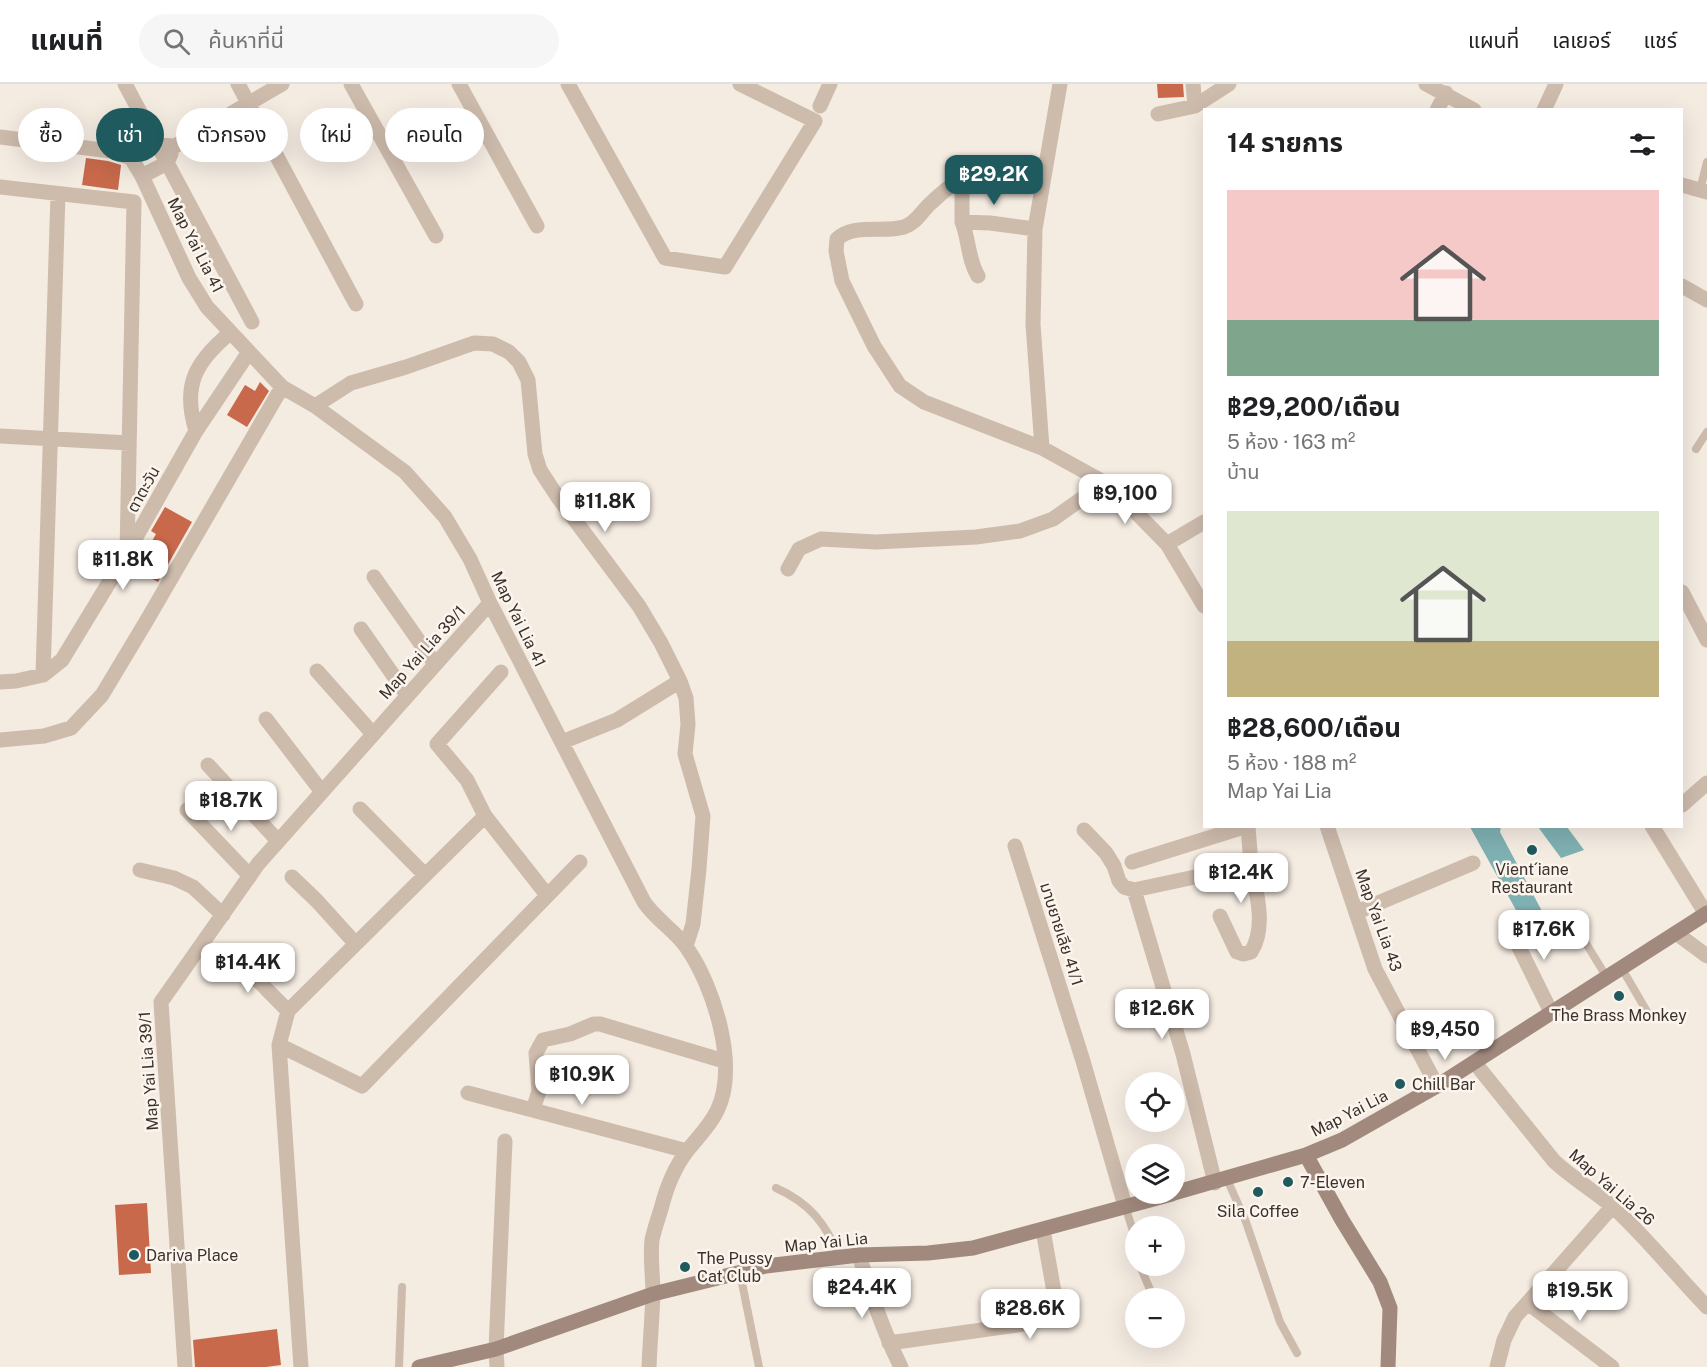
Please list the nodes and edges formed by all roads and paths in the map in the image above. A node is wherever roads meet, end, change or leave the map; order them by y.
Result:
1 (125, 84) edge
2 (238, 84) edge
3 (282, 84) edge
4 (351, 84) edge
5 (459, 84) edge
6 (568, 84) edge
7 (740, 84) edge
8 (830, 84) edge
9 (1060, 84) edge
10 (1194, 84) edge
11 (1228, 84) edge
12 (1426, 84) edge
13 (1556, 84) edge
14 (1446, 93) junction
15 (248, 103) junction
16 (819, 106) dead end
17 (1195, 106) junction
18 (138, 108) edge
19 (1438, 108) edge
20 (1471, 108) edge
21 (1545, 108) edge
22 (1158, 114) dead end
23 (0, 137) edge
24 (164, 146) edge
25 (175, 146) junction
26 (96, 149) edge
27 (164, 155) edge
28 (133, 162) edge
29 (168, 162) junction
30 (1707, 162) edge
31 (1046, 166) junction
32 (142, 176) junction
33 (962, 179) junction
34 (1683, 185) edge
35 (0, 187) edge
36 (1703, 191) edge
37 (58, 194) junction
38 (962, 222) junction
39 (537, 226) dead end
40 (1035, 229) junction
41 (436, 236) dead end
42 (978, 276) dead end
43 (1683, 287) edge
44 (1707, 300) edge
45 (356, 304) dead end
46 (252, 322) dead end
47 (230, 333) junction
48 (249, 352) junction
49 (282, 387) junction
50 (315, 406) junction
51 (196, 430) junction
52 (1707, 432) edge
53 (0, 436) edge
54 (50, 439) junction
55 (129, 442) junction
56 (1042, 448) junction
57 (1696, 449) dead end
58 (1108, 485) junction
59 (1203, 523) edge
60 (1167, 544) junction
61 (127, 553) junction
62 (788, 569) dead end
63 (374, 577) dead end
64 (1683, 594) edge
65 (490, 603) junction
66 (1203, 604) edge
67 (361, 629) dead end
68 (1707, 640) edge
69 (435, 664) junction
70 (317, 671) dead end
71 (501, 672) dead end
72 (43, 675) junction
73 (680, 681) junction
74 (0, 682) edge
75 (407, 695) junction
76 (266, 719) dead end
77 (373, 734) junction
78 (0, 740) edge
79 (562, 742) junction
80 (208, 765) dead end
81 (1707, 783) edge
82 (322, 792) junction
83 (1683, 804) edge
84 (360, 809) dead end
85 (188, 810) dead end
86 (485, 816) junction
87 (1241, 828) edge
88 (1247, 828) edge
89 (1328, 828) edge
90 (1655, 828) edge
91 (1084, 830) dead end
92 (278, 842) junction
93 (1015, 846) dead end
94 (580, 862) dead end
95 (1132, 862) dead end
96 (1473, 863) dead end
97 (1251, 865) junction
98 (140, 870) dead end
99 (424, 874) junction
100 (250, 876) junction
101 (292, 877) dead end
102 (1134, 890) junction
103 (548, 895) junction
104 (1357, 912) junction
105 (1706, 913) edge
106 (1568, 914) dead end
107 (223, 915) junction
108 (1220, 916) dead end
109 (1508, 925) dead end
110 (1676, 933) junction
111 (355, 943) junction
112 (686, 946) junction
113 (232, 954) dead end
114 (1707, 956) edge
115 (1621, 967) junction
116 (1606, 976) junction
117 (288, 1011) junction
118 (1551, 1012) junction
119 (1649, 1016) dead end
120 (279, 1046) junction
121 (724, 1061) junction
122 (1475, 1063) junction
123 (1437, 1086) junction
124 (468, 1093) dead end
125 (533, 1110) junction
126 (505, 1141) dead end
127 (687, 1151) junction
128 (1306, 1155) junction
129 (1221, 1181) junction
130 (776, 1188) dead end
131 (1185, 1191) edge
132 (1133, 1204) edge
133 (1125, 1206) junction
134 (1612, 1207) junction
135 (1128, 1216) edge
136 (1043, 1230) junction
137 (859, 1256) junction
138 (840, 1258) junction
139 (740, 1273) junction
140 (402, 1287) dead end
141 (653, 1294) junction
142 (1528, 1303) junction
143 (1707, 1307) edge
144 (889, 1343) junction
145 (496, 1349) junction
146 (1296, 1353) dead end
147 (185, 1367) edge
148 (301, 1367) edge
149 (399, 1367) edge
150 (419, 1367) edge
151 (498, 1367) edge
152 (649, 1367) edge
153 (759, 1367) edge
154 (901, 1367) edge
155 (1388, 1367) edge
156 (1497, 1367) edge
157 (1612, 1367) edge

1 - 18 street
2 - 15 street
3 - 15 street
4 - 41 street
5 - 39 street
6 - 7 street
8 - 16 street
9 - 31 street
10 - 17 street
11 - 17 street
12 - 14 street
13 - 21 street
14 - 19 street
14 - 20 street
15 - 25 street
15 - 45 street
17 - 22 street
23 - 26 street
24 - 25 street
25 - 29 street
27 - 29 street
28 - 32 street, Map Yai Lia 41
29 - 32 street
29 - 46 street
30 - 36 lane
31 - 33 street
31 - 40 street
32 - 47 street, Map Yai Lia 41
33 - 38 street
33 - 56 street
34 - 36 street
35 - 37 street
37 - 54 street
37 - 55 street
38 - 40 street
38 - 42 street
40 - 56 street
43 - 44 street
47 - 48 street, Map Yai Lia 41
47 - 51 street
48 - 49 street, Map Yai Lia 41
48 - 51 street, ตาตะวัน
49 - 50 street, Map Yai Lia 41
49 - 78 street
50 - 65 street, Map Yai Lia 41
50 - 73 street
51 - 61 street, ตาตะวัน
52 - 57 lane
53 - 54 street
54 - 55 street
54 - 72 street
55 - 61 street
56 - 58 street
58 - 60 street
58 - 62 street
59 - 60 street
60 - 66 street
61 - 72 street, ตาตะวัน
63 - 69 street
64 - 68 street
65 - 69 street, Map Yai Lia 39/1
65 - 79 street, Map Yai Lia 41
67 - 75 street
69 - 75 street, Map Yai Lia 39/1
70 - 77 street
71 - 86 street
72 - 74 street
73 - 79 street
73 - 112 street
75 - 77 street, Map Yai Lia 39/1
76 - 82 street
77 - 82 street, Map Yai Lia 39/1
79 - 112 street, Map Yai Lia 41
80 - 92 street
81 - 83 street
82 - 92 street, Map Yai Lia 39/1
84 - 99 street
85 - 100 street
86 - 99 street
86 - 103 street
87 - 95 street
88 - 97 street
89 - 104 street, Map Yai Lia 43
90 - 105 street
91 - 102 street
92 - 100 street, Map Yai Lia 39/1
93 - 133 street, มาบยายเลีย 41/1
94 - 103 street
96 - 104 street
97 - 102 street
97 - 108 street
98 - 107 street
99 - 111 street
100 - 107 street, Map Yai Lia 39/1
101 - 111 street
102 - 129 street
103 - 120 street
104 - 123 street, Map Yai Lia 43
105 - 110 street, Map Yai Lia
106 - 116 lane
107 - 147 street, Map Yai Lia 39/1
109 - 118 street
110 - 114 street
110 - 115 street, Map Yai Lia
111 - 117 street
112 - 121 street, Map Yai Lia 41
113 - 117 street
115 - 116 street, Map Yai Lia
115 - 119 lane
116 - 118 street, Map Yai Lia
117 - 120 street
118 - 122 street, Map Yai Lia
120 - 148 street
121 - 125 street
121 - 127 street, Map Yai Lia 41
122 - 123 street, Map Yai Lia
122 - 134 street, Map Yai Lia 26
123 - 128 street, Map Yai Lia
124 - 125 street
125 - 127 street
126 - 145 street
127 - 141 street, Map Yai Lia 41
128 - 129 street, Map Yai Lia
128 - 155 street
129 - 131 street, Map Yai Lia
129 - 146 lane
130 - 138 lane
132 - 133 street, Map Yai Lia
133 - 135 lane
133 - 136 street, Map Yai Lia
134 - 142 street
134 - 143 street, Map Yai Lia 26
136 - 137 street, Map Yai Lia
136 - 144 street
137 - 138 street, Map Yai Lia
137 - 144 street
138 - 139 street, Map Yai Lia
139 - 141 street, Map Yai Lia
139 - 153 lane
140 - 149 lane
141 - 145 street, Map Yai Lia
141 - 152 street, Map Yai Lia 41
142 - 156 street
142 - 157 street
144 - 154 street
145 - 150 street, Map Yai Lia
145 - 151 street

